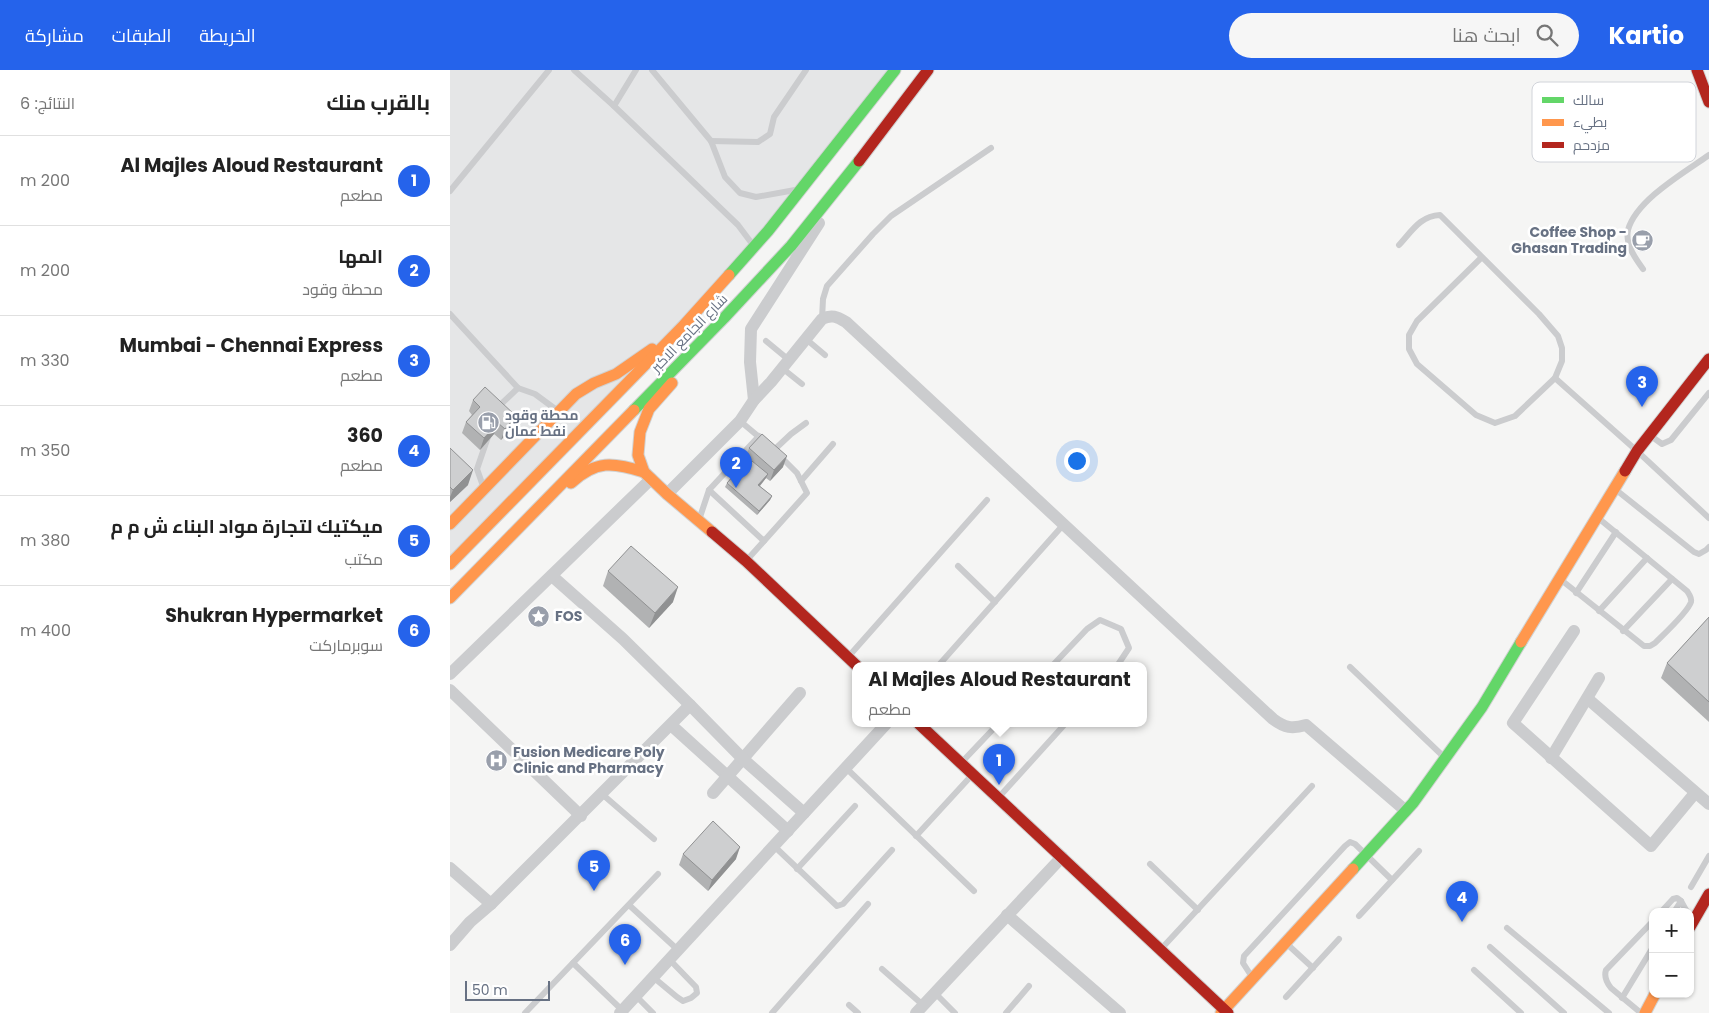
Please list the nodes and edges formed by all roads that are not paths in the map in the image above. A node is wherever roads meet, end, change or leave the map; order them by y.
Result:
1 (548, 70) edge
2 (574, 70) edge
3 (636, 70) edge
4 (652, 70) edge
5 (806, 70) edge
6 (895, 70) edge
7 (928, 70) edge
8 (1697, 70) edge
9 (1709, 102) edge
10 (614, 106) junction
11 (711, 141) junction
12 (991, 148) dead end
13 (1709, 155) edge
14 (849, 174) junction
15 (801, 189) junction
16 (450, 190) edge
17 (1399, 245) dead end
18 (754, 246) junction
19 (1482, 257) junction
20 (1643, 269) dead end
21 (450, 314) edge
22 (822, 319) junction
23 (684, 325) junction
24 (714, 329) junction
25 (806, 339) junction
26 (766, 341) dead end
27 (825, 355) dead end
28 (1709, 358) edge
29 (785, 364) junction
30 (1554, 378) junction
31 (802, 384) dead end
32 (518, 388) junction
33 (1709, 393) edge
34 (754, 400) junction
35 (559, 412) junction
36 (494, 419) edge
37 (740, 421) junction
38 (806, 423) dead end
39 (491, 428) edge
40 (1649, 435) junction
41 (758, 436) junction
42 (833, 444) dead end
43 (774, 450) junction
44 (1637, 451) junction
45 (648, 475) junction
46 (801, 481) junction
47 (1614, 488) junction
48 (484, 489) junction
49 (709, 490) junction
50 (667, 494) junction
51 (987, 500) dead end
52 (532, 516) junction
53 (1597, 516) junction
54 (1709, 518) edge
55 (698, 521) junction
56 (450, 524) edge
57 (1064, 524) junction
58 (1616, 532) junction
59 (764, 540) junction
60 (1709, 547) edge
61 (1646, 558) junction
62 (746, 561) junction
63 (450, 564) edge
64 (958, 566) dead end
65 (552, 576) junction
66 (1559, 578) junction
67 (1672, 578) junction
68 (1576, 593) junction
69 (450, 598) edge
70 (995, 602) junction
71 (1599, 611) junction
72 (1574, 630) dead end
73 (1623, 631) junction
74 (848, 657) junction
75 (854, 662) edge
76 (942, 662) edge
77 (1056, 662) edge
78 (1120, 662) edge
79 (1350, 667) dead end
80 (450, 674) edge
81 (1599, 678) dead end
82 (450, 690) edge
83 (800, 693) dead end
84 (1588, 699) junction
85 (690, 705) junction
86 (671, 725) junction
87 (883, 727) edge
88 (995, 727) edge
89 (1062, 727) edge
90 (926, 728) edge
91 (1445, 758) junction
92 (1551, 758) junction
93 (743, 759) junction
94 (961, 763) junction
95 (846, 768) junction
96 (972, 774) junction
97 (728, 776) junction
98 (1312, 786) dead end
99 (713, 793) dead end
100 (1695, 793) junction
101 (602, 794) junction
102 (998, 798) junction
103 (1709, 804) edge
104 (856, 806) dead end
105 (1406, 811) junction
106 (804, 813) junction
107 (581, 816) junction
108 (788, 830) junction
109 (916, 836) junction
110 (654, 839) dead end
111 (774, 846) junction
112 (892, 850) dead end
113 (1419, 851) dead end
114 (1366, 855) junction
115 (1709, 856) edge
116 (1062, 857) junction
117 (1150, 864) dead end
118 (450, 868) edge
119 (797, 869) junction
120 (658, 874) dead end
121 (1392, 880) junction
122 (1690, 887) dead end
123 (974, 891) dead end
124 (1709, 894) edge
125 (1681, 900) junction
126 (491, 904) junction
127 (868, 904) dead end
128 (629, 905) junction
129 (1665, 908) edge
130 (1676, 908) edge
131 (1684, 908) edge
132 (1198, 910) junction
133 (1007, 915) junction
134 (1359, 916) dead end
135 (1694, 918) edge
136 (1649, 925) edge
137 (1507, 928) dead end
138 (1339, 939) dead end
139 (1286, 943) junction
140 (450, 945) edge
141 (1490, 947) dead end
142 (1161, 950) junction
143 (1649, 953) edge
144 (674, 955) junction
145 (573, 963) junction
146 (1313, 968) junction
147 (882, 969) dead end
148 (1474, 970) dead end
149 (653, 977) junction
150 (1253, 978) junction
151 (1029, 986) dead end
152 (935, 992) junction
153 (636, 996) junction
154 (1286, 997) dead end
155 (1622, 998) junction
156 (1653, 998) edge
157 (849, 1005) dead end
158 (920, 1009) edge
159 (623, 1012) edge
160 (1225, 1012) edge
161 (525, 1013) edge
162 (653, 1013) edge
163 (772, 1013) edge
164 (858, 1013) edge
165 (955, 1013) edge
166 (1006, 1013) edge
167 (1120, 1013) edge
168 (1521, 1013) edge
169 (1564, 1013) edge
170 (1609, 1013) edge
171 (1641, 1013) edge
172 (1645, 1013) edge

1 - 16 lane
2 - 10 lane
3 - 10 lane
4 - 11 lane
5 - 11 lane
6 - 15 street, شارع الجامع الاكبر
7 - 14 street, شارع الجامع الاكبر
8 - 9 street
10 - 18 lane
11 - 15 lane
12 - 22 lane
13 - 20 lane
14 - 24 street, شارع الجامع الاكبر
14 - 34 street
15 - 18 street, شارع الجامع الاكبر
17 - 19 lane
18 - 23 street, شارع الجامع الاكبر
19 - 30 lane
19 - 30 lane
21 - 32 lane
22 - 25 street
22 - 57 street
23 - 35 street
23 - 63 street, شارع الجامع الاكبر
24 - 45 street
24 - 52 street, شارع الجامع الاكبر
25 - 27 lane
25 - 29 street
26 - 29 lane
28 - 40 street
29 - 31 lane
29 - 34 street
30 - 44 lane
32 - 35 lane
32 - 36 lane
33 - 40 lane
34 - 37 street
35 - 48 street
37 - 41 lane
37 - 50 street
38 - 43 lane
39 - 48 lane
40 - 44 street
41 - 43 lane
41 - 49 lane
42 - 46 lane
43 - 46 lane
44 - 47 street
44 - 54 lane
45 - 50 street
45 - 52 street
45 - 65 street
46 - 59 lane
47 - 53 street
47 - 60 lane
48 - 56 street
49 - 55 lane
49 - 59 lane
50 - 55 street
51 - 74 lane
52 - 69 street, شارع الجامع الاكبر
53 - 58 lane
53 - 66 street
55 - 62 street
57 - 70 lane
57 - 105 street
58 - 61 lane
58 - 68 lane
59 - 62 lane
61 - 67 lane
61 - 71 lane
62 - 74 street
64 - 70 lane
65 - 80 street
65 - 85 street
66 - 68 lane
66 - 91 street
67 - 73 lane
67 - 73 lane
68 - 71 lane
70 - 76 lane
71 - 73 lane
72 - 92 street
74 - 75 street
77 - 78 lane
79 - 91 lane
81 - 84 street
82 - 107 street
83 - 93 street
84 - 92 street
84 - 100 street
85 - 86 street
85 - 93 street
86 - 97 street
86 - 101 street
87 - 95 street
88 - 94 lane
89 - 102 lane
90 - 94 street
91 - 105 street
92 - 100 street
93 - 97 street
93 - 106 street
94 - 96 street
95 - 106 street
95 - 109 lane
96 - 102 street
96 - 109 lane
97 - 99 street
97 - 108 street
98 - 132 lane
100 - 103 street
101 - 107 street
101 - 110 lane
102 - 116 street
104 - 119 lane
105 - 114 street
106 - 108 street
107 - 126 street
108 - 111 street
109 - 123 lane
111 - 119 lane
111 - 144 street
112 - 119 lane
113 - 121 lane
114 - 121 lane
114 - 139 street
114 - 150 lane
115 - 122 lane
116 - 133 street
116 - 142 street
117 - 132 lane
118 - 126 street
120 - 128 lane
121 - 134 lane
124 - 135 street
125 - 129 lane
125 - 130 lane
125 - 131 lane
126 - 140 street
127 - 163 lane
128 - 144 lane
128 - 145 lane
132 - 142 lane
133 - 152 street
133 - 167 street
136 - 155 lane
137 - 170 lane
138 - 146 lane
139 - 146 lane
139 - 150 street
141 - 169 lane
142 - 160 street
143 - 155 lane
144 - 149 street
144 - 149 lane
145 - 159 lane
145 - 161 lane
146 - 154 lane
147 - 158 lane
148 - 168 lane
149 - 153 street
150 - 160 street
151 - 166 lane
152 - 158 street
152 - 165 lane
153 - 159 street
153 - 162 lane
155 - 171 lane
156 - 172 street
157 - 164 lane

